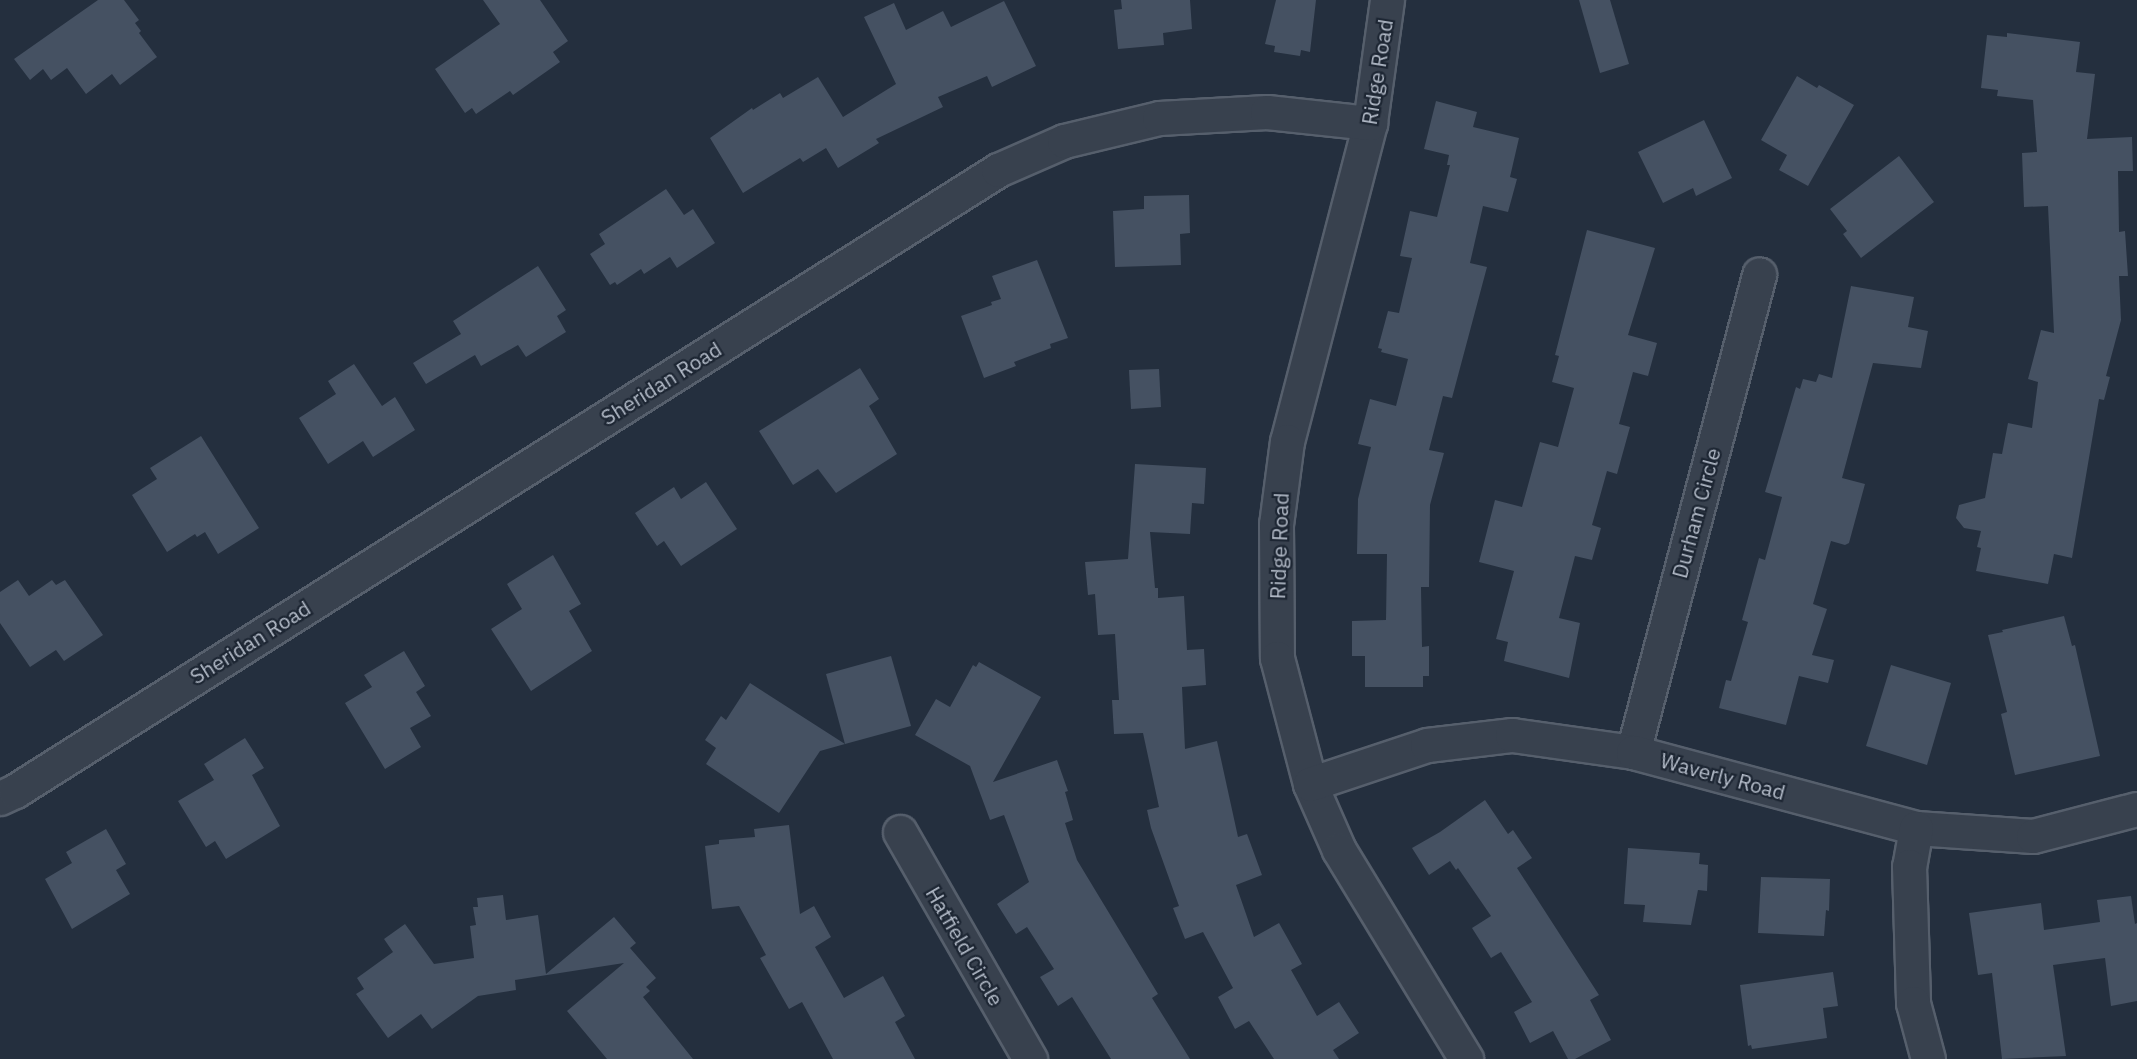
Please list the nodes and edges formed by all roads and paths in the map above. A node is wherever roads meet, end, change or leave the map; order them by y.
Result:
1 (1387, 0) edge
2 (1370, 123) junction
3 (1759, 274) dead end
4 (1633, 752) junction
5 (1310, 784) junction
6 (0, 798) edge
7 (2137, 809) edge
8 (1916, 828) junction
9 (900, 832) dead end
10 (1030, 1059) edge
11 (1466, 1059) edge
12 (1928, 1059) edge

1 - 2 street, Ridge Road
2 - 5 street, Ridge Road
2 - 6 street, Sheridan Road
3 - 4 street, Durham Circle
4 - 5 street, Waverly Road
4 - 8 street, Waverly Road
5 - 11 street, Ridge Road
7 - 8 street, Waverly Road
8 - 12 street
9 - 10 street, Hatfield Circle

